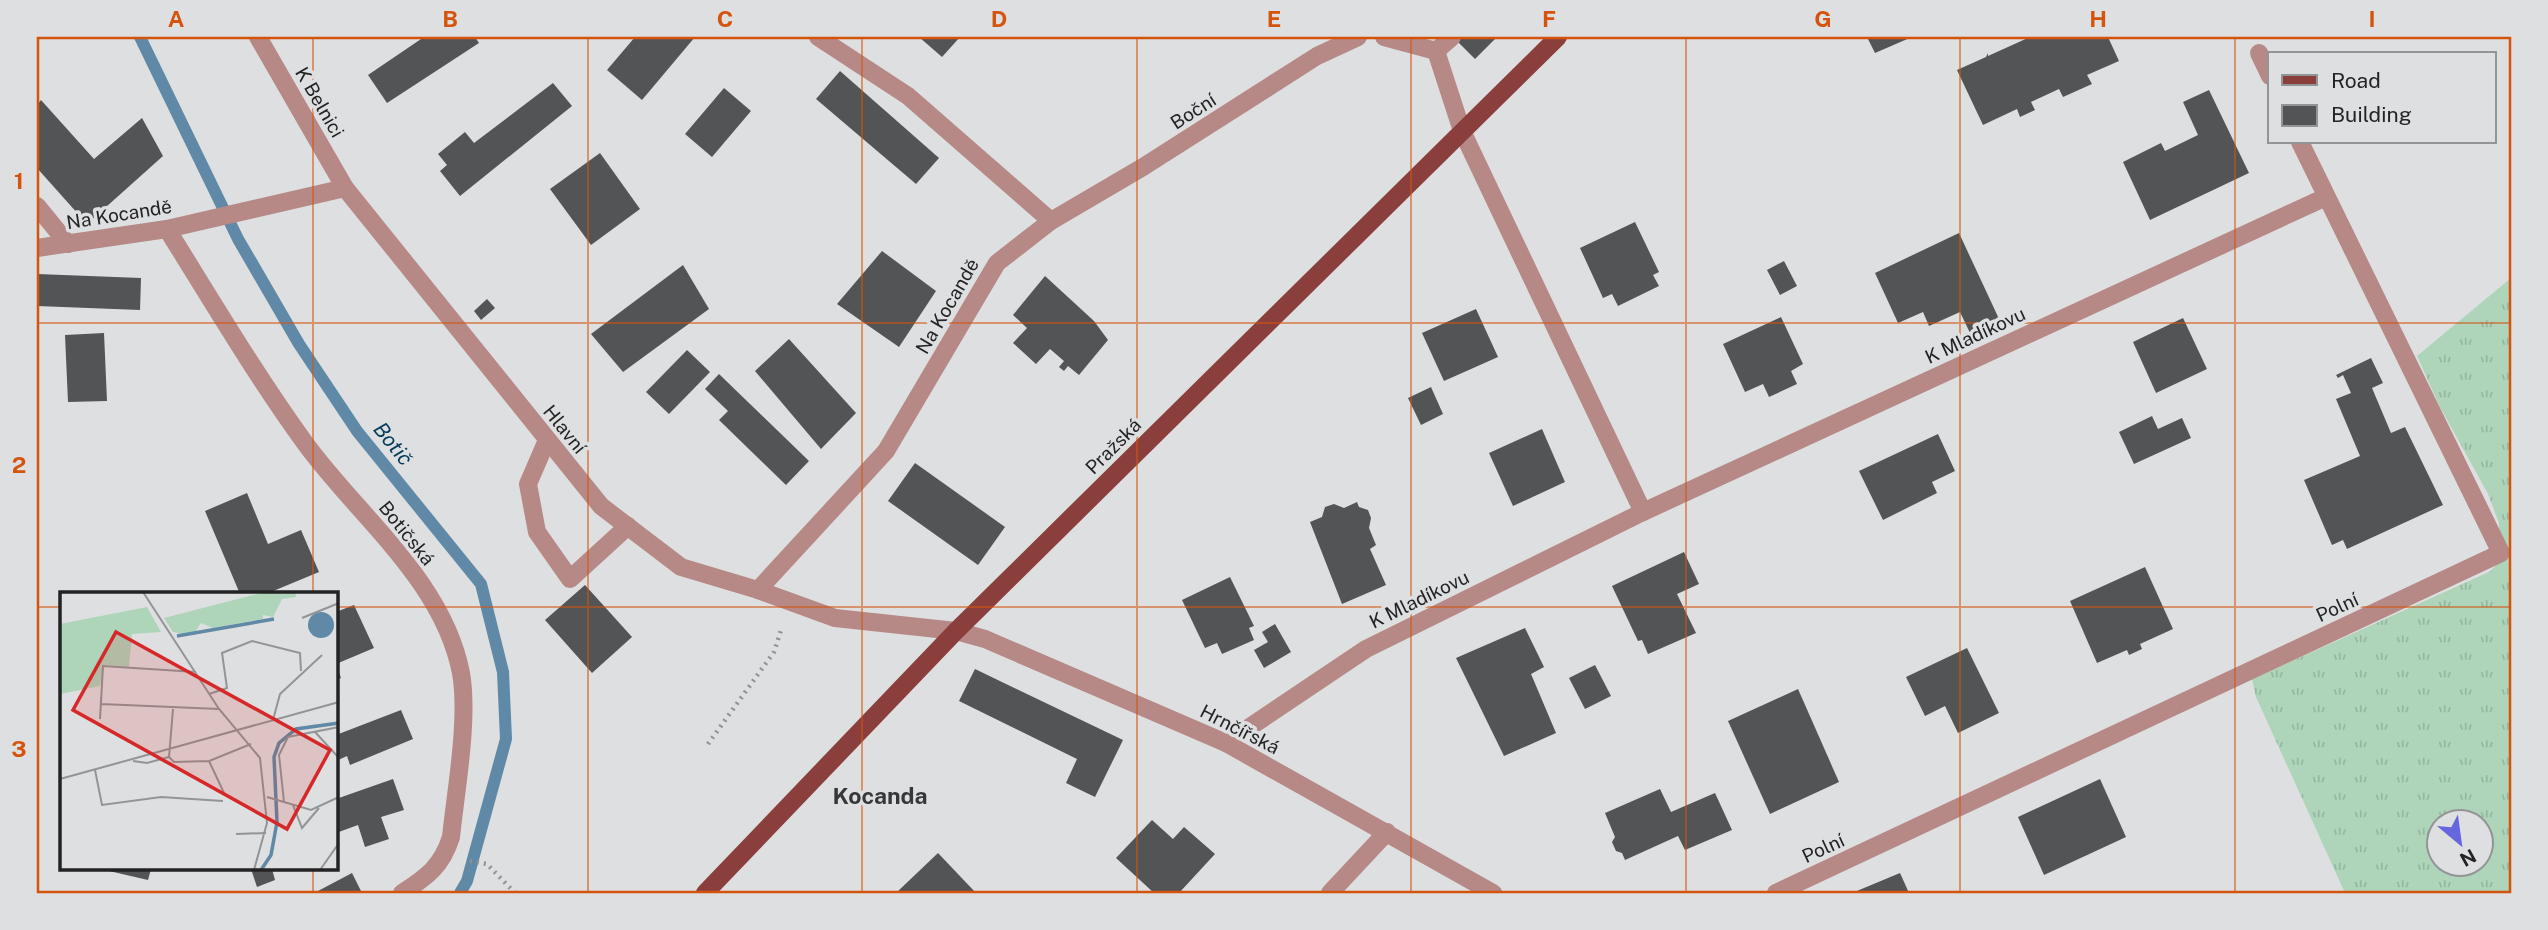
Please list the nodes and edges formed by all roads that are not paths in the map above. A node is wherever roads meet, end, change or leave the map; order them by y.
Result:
1 (258, 37) edge
2 (818, 37) edge
3 (1357, 37) edge
4 (1384, 37) edge
5 (1452, 37) edge
6 (1558, 37) edge
7 (1436, 51) junction
8 (2259, 53) dead end
9 (2268, 72) edge
10 (1462, 131) junction
11 (2301, 144) edge
12 (345, 188) junction
13 (2326, 197) junction
14 (37, 206) edge
15 (1051, 221) junction
16 (167, 229) junction
17 (68, 244) junction
18 (37, 248) edge
19 (547, 440) junction
20 (1643, 512) junction
21 (628, 526) junction
22 (758, 590) junction
23 (956, 631) junction
24 (1226, 743) junction
25 (1387, 832) junction
26 (402, 893) edge
27 (705, 893) edge
28 (1330, 893) edge
29 (1493, 893) edge
30 (1776, 893) edge

1 - 12 street, K Belnici
2 - 15 street
3 - 15 street, Boční
4 - 7 street
5 - 7 street
6 - 10 main road, Pražská
7 - 10 street
8 - 9 street
10 - 20 street
10 - 23 main road, Pražská
11 - 13 street, Polní
12 - 16 street, Na Kocandě
12 - 19 street, Hlavní
13 - 20 street, K Mladíkovu
13 - 30 street, Polní
14 - 17 street
15 - 22 street, Na Kocandě
16 - 17 street, Na Kocandě
16 - 26 street, Botičská
17 - 18 street, Na Kocandě
19 - 21 street, Hlavní
19 - 21 street
20 - 24 street, K Mladíkovu
21 - 22 street, Hlavní
22 - 23 street, Hlavní
23 - 24 street, Hrnčířská
23 - 27 main road, Pražská
24 - 25 street, Hrnčířská
25 - 28 street
25 - 29 street, Hrnčířská

